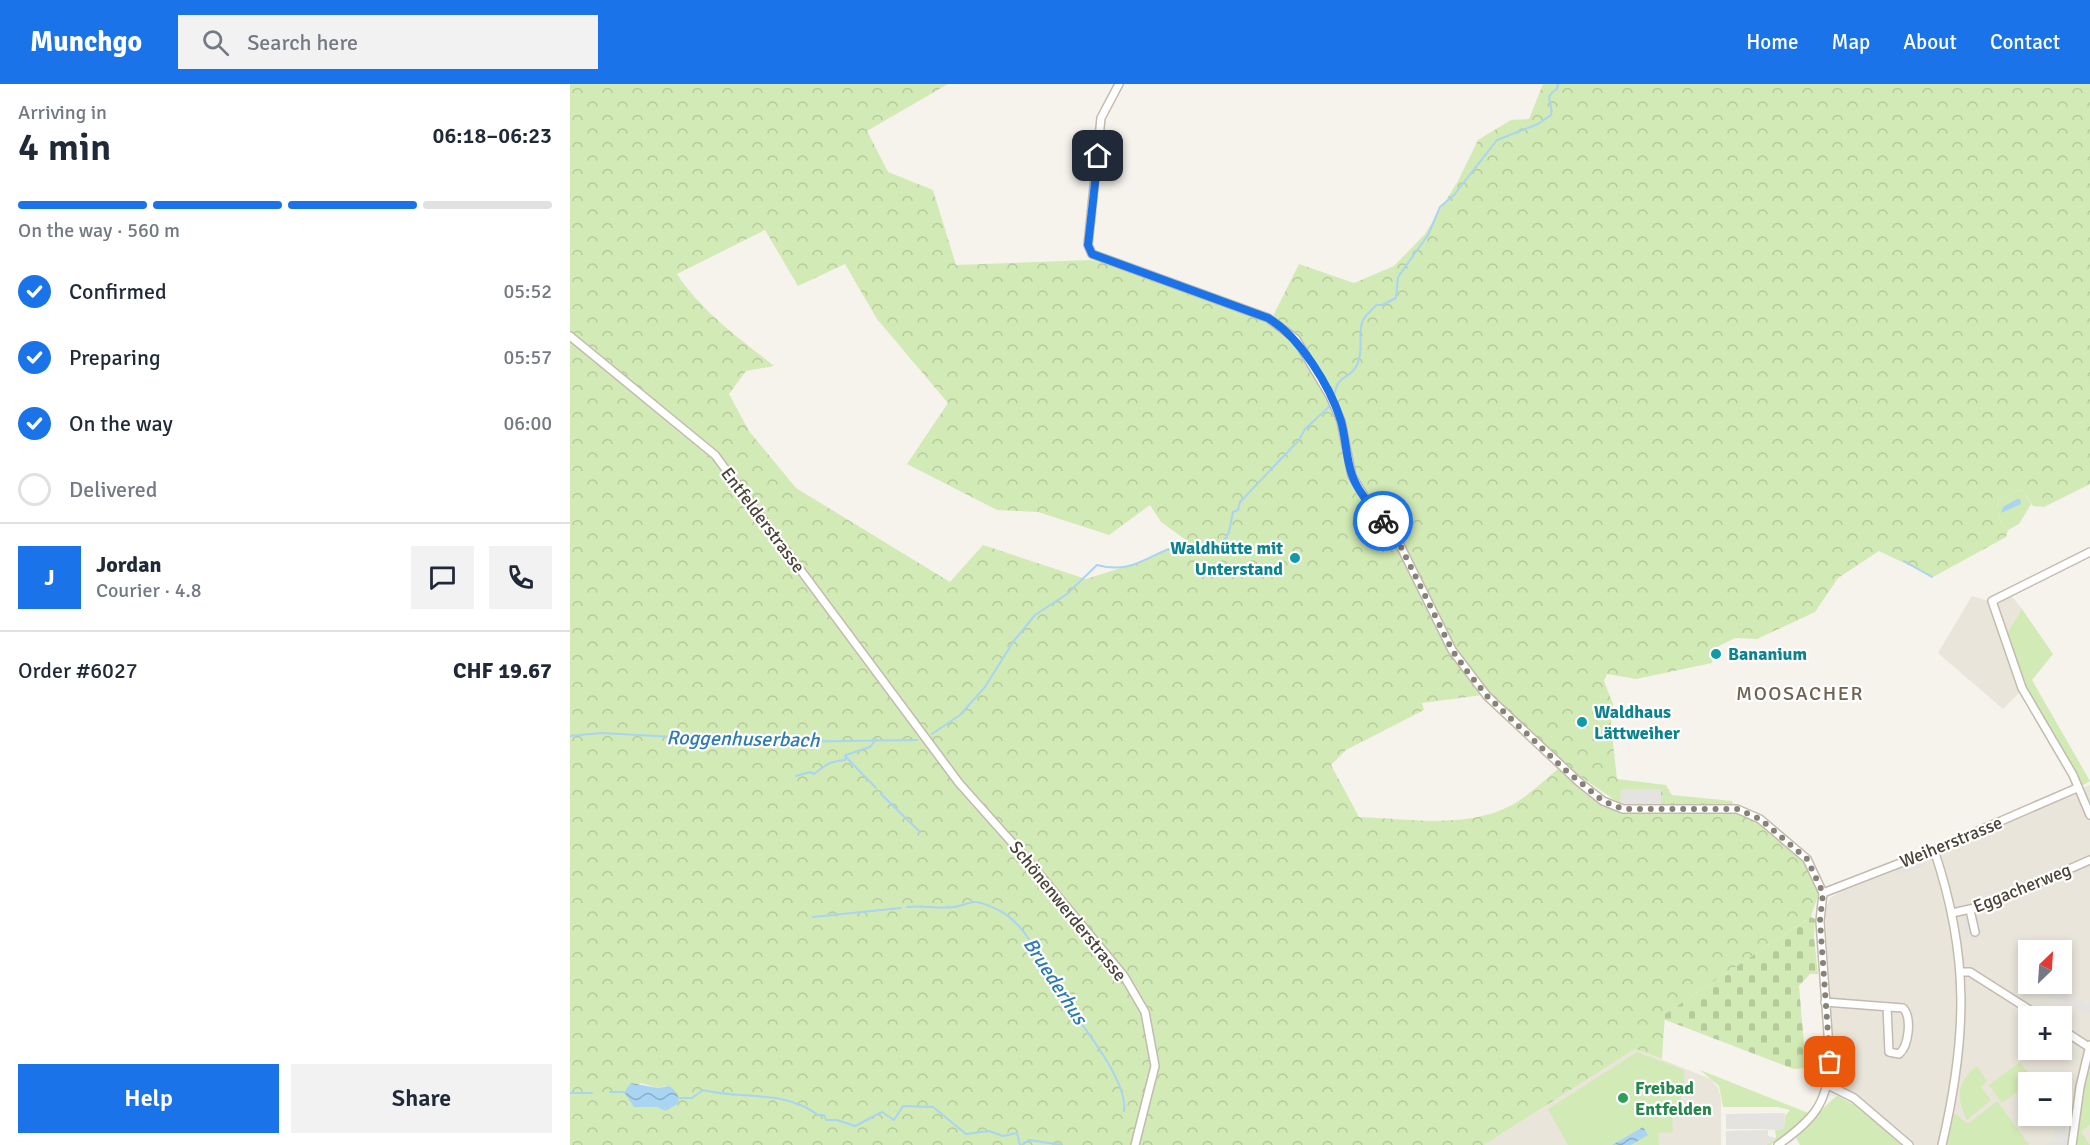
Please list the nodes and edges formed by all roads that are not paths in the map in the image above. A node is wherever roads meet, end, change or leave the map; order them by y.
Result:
1 (1119, 84) edge
2 (570, 336) edge
3 (2090, 552) edge
4 (922, 736) joint
5 (2077, 788) junction
6 (2089, 810) edge
7 (1934, 850) junction
8 (2090, 860) edge
9 (1823, 893) junction
10 (1970, 910) junction
11 (1952, 913) junction
12 (1975, 932) dead end
13 (1962, 972) junction
14 (1826, 1002) junction
15 (2024, 1006) edge
16 (1887, 1007) junction
17 (2072, 1035) edge
18 (2090, 1046) edge
19 (1828, 1085) junction
20 (1135, 1145) edge
21 (1778, 1145) edge
22 (1909, 1145) edge
23 (1942, 1145) edge
24 (2072, 1145) edge

1 - 9 street
2 - 4 street, Entfelderstrasse
3 - 5 street
4 - 20 street, Schönenwerderstrasse
5 - 6 street
5 - 7 street, Weiherstrasse
7 - 9 street, Weiherstrasse
7 - 11 street
8 - 10 street, Eggacherweg
9 - 14 street
10 - 11 street, Eggacherweg
10 - 12 street
11 - 13 street
13 - 15 street
13 - 23 street
14 - 16 street
14 - 19 street
16 - 16 street
17 - 18 street
18 - 24 street
19 - 21 street
19 - 22 street

